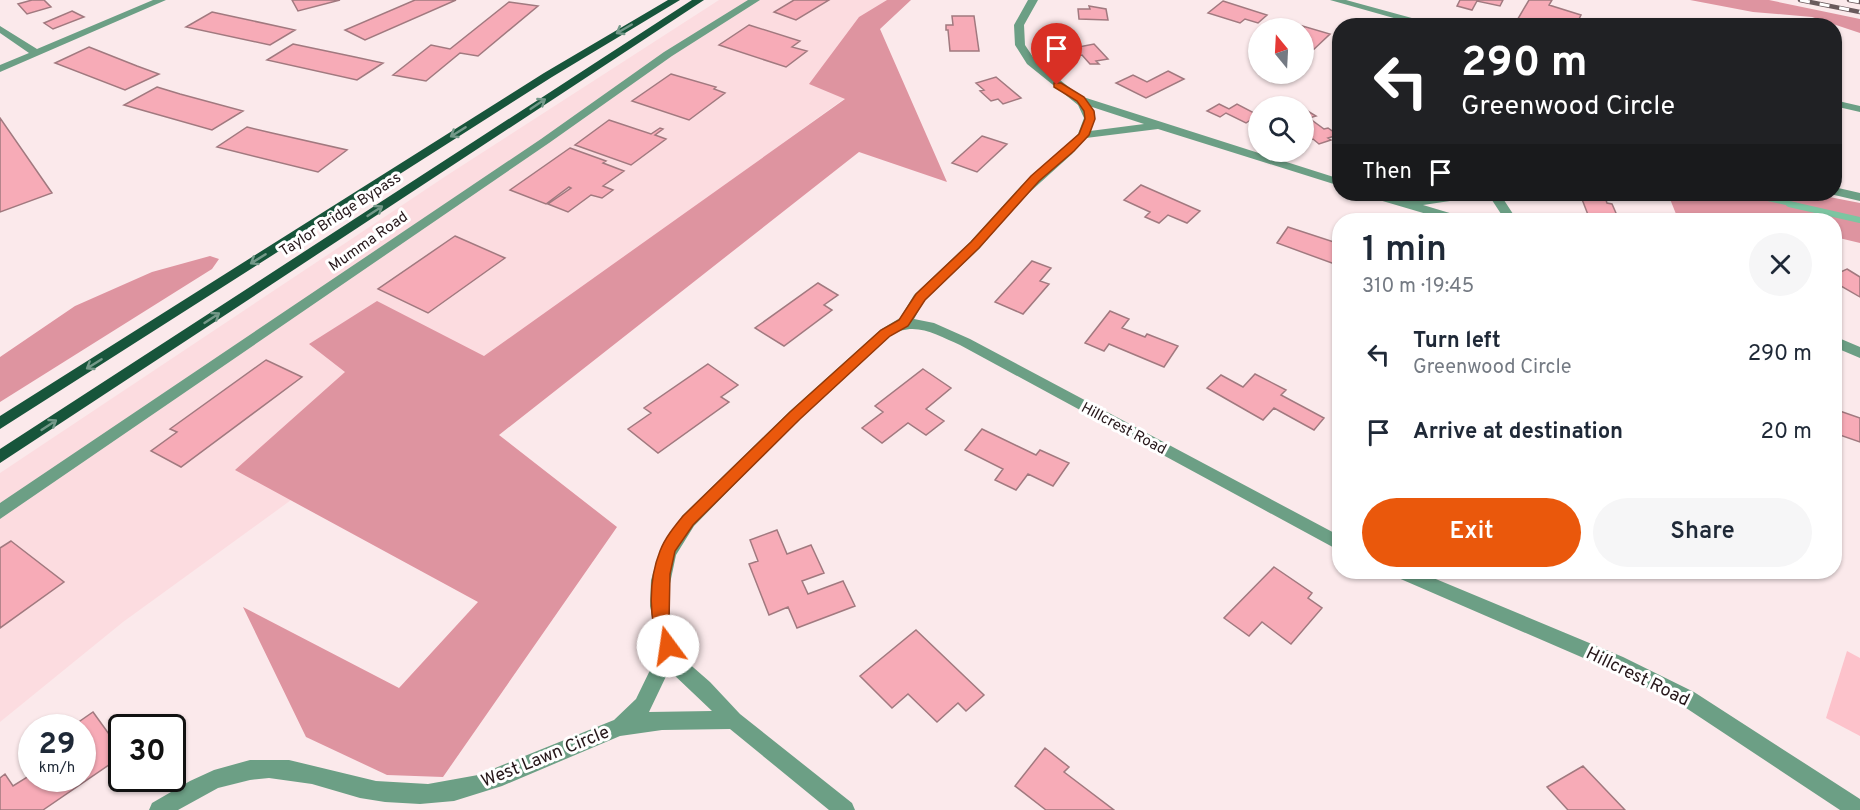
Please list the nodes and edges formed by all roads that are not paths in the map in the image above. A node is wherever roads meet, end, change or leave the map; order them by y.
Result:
1 (160, 0) edge
2 (675, 0) edge
3 (699, 0) edge
4 (755, 0) edge
5 (1033, 0) edge
6 (1335, 0) edge
7 (1405, 18) edge
8 (0, 29) edge
9 (37, 54) junction
10 (0, 69) edge
11 (1080, 99) junction
12 (1842, 105) edge
13 (1860, 109) edge
14 (1159, 126) junction
15 (1084, 135) junction
16 (1332, 180) edge
17 (1842, 193) edge
18 (1860, 197) edge
19 (1396, 201) edge
20 (1434, 201) edge
21 (1403, 203) junction
22 (1436, 213) edge
23 (904, 323) junction
24 (1842, 345) edge
25 (1860, 353) edge
26 (0, 423) edge
27 (0, 457) edge
28 (0, 512) edge
29 (1332, 540) edge
30 (1419, 579) edge
31 (668, 646) junction
32 (733, 720) junction
33 (621, 726) junction
34 (159, 810) edge
35 (845, 810) edge
36 (1858, 810) edge

1 - 9 street
2 -> 26 main road, Taylor Bridge Bypass
27 -> 3 main road, Taylor Bridge Bypass
4 - 28 street, Mumma Road
5 - 11 street
6 - 7 street
8 - 9 street
9 - 10 street
11 - 14 street
11 - 15 street
12 - 13 street
14 - 15 street
14 - 16 street
15 - 23 street
17 - 18 street
19 - 21 street
20 - 21 street
21 - 22 street
23 - 29 street, Hillcrest Road
23 - 31 street
24 - 25 street
30 - 36 street, Hillcrest Road
31 - 32 street
31 - 33 street
32 - 33 street, West Lawn Circle
32 - 35 street
33 - 34 street, West Lawn Circle

